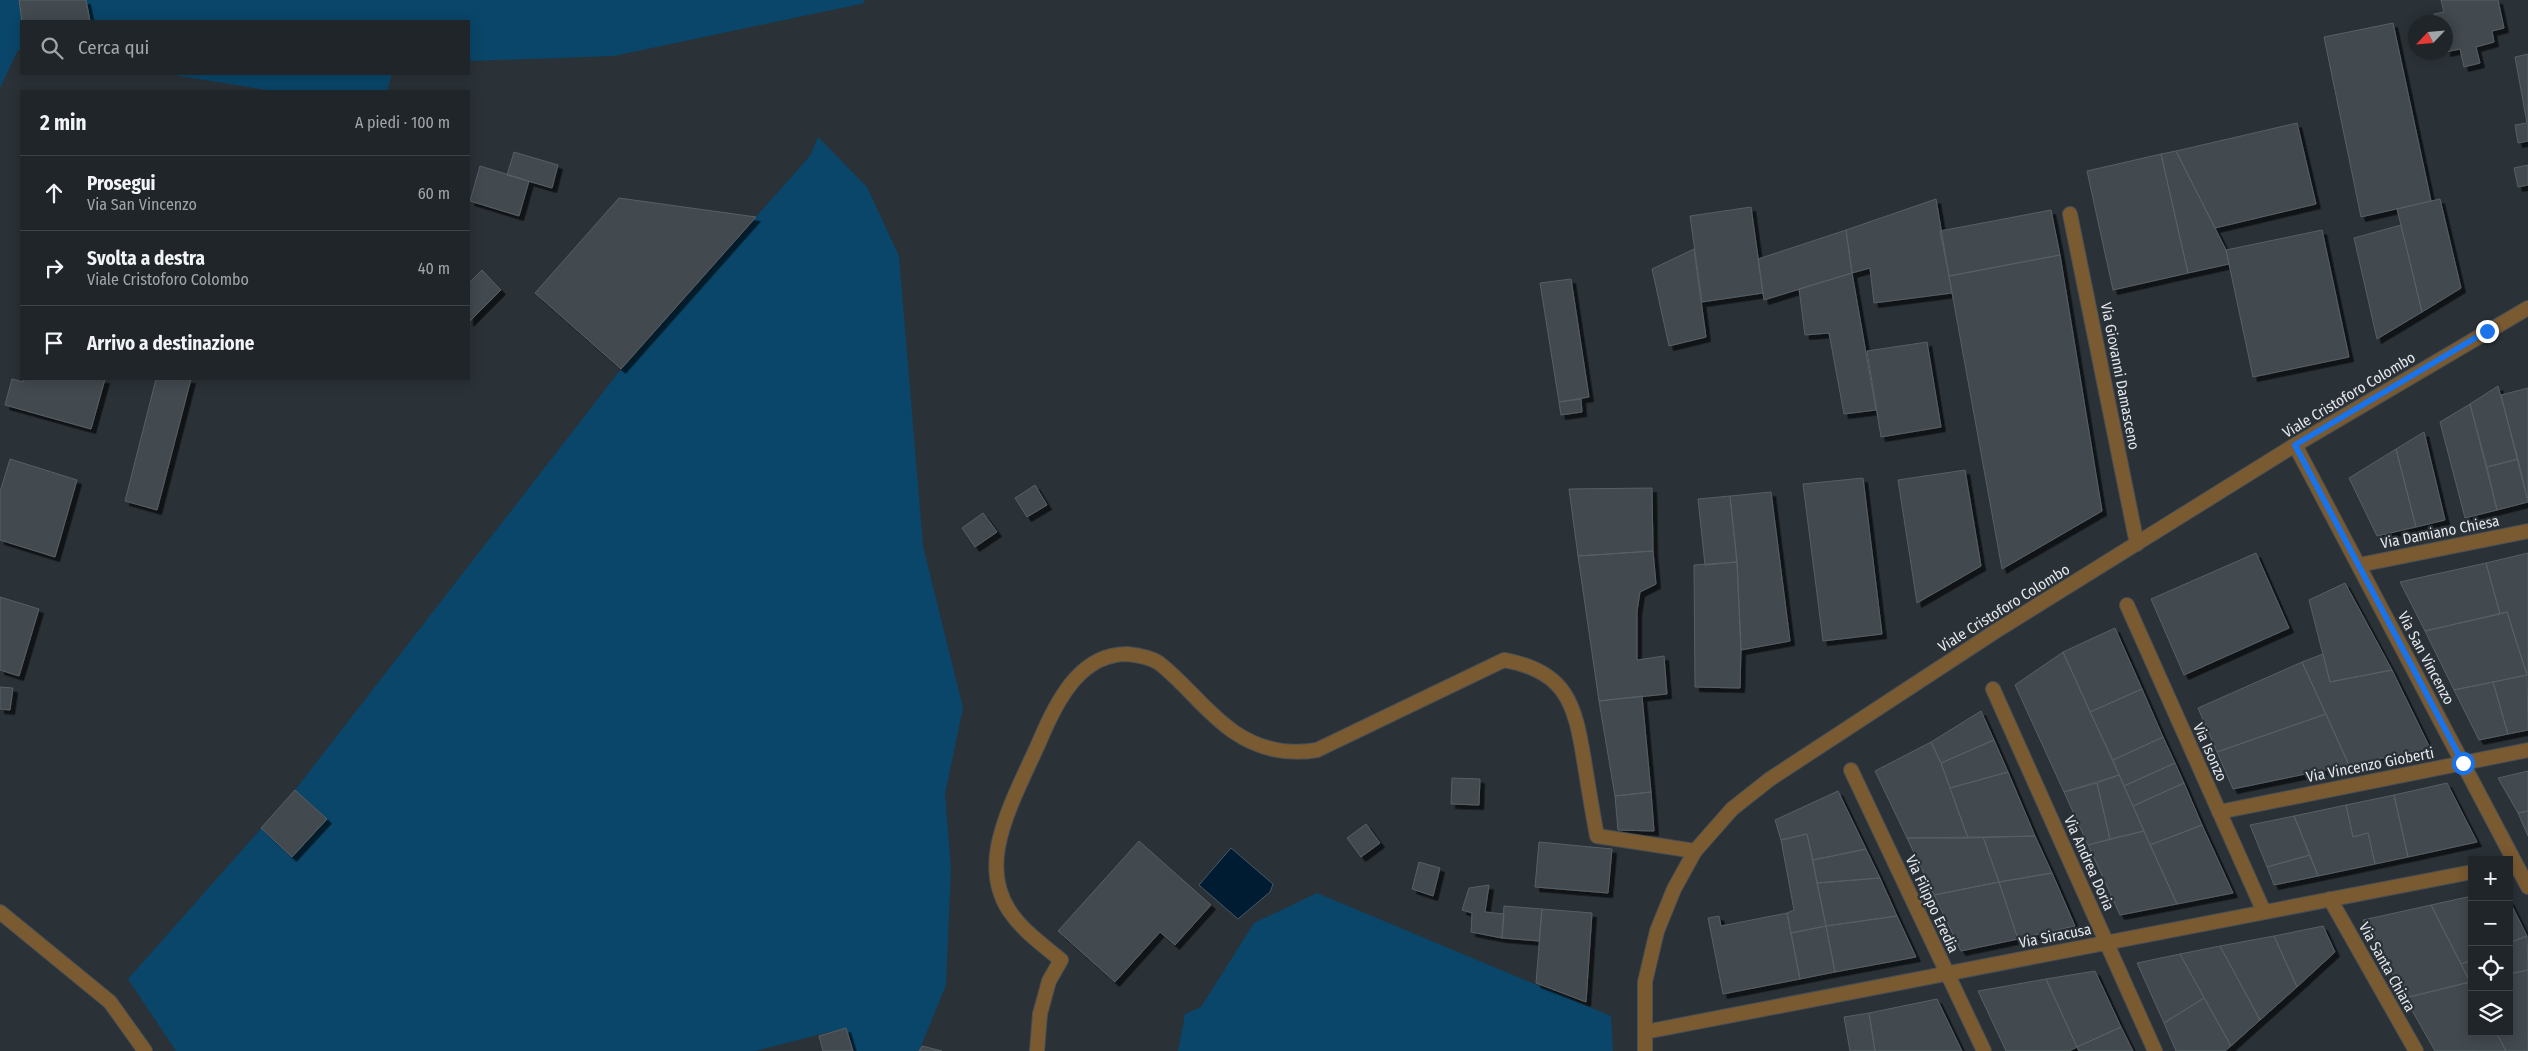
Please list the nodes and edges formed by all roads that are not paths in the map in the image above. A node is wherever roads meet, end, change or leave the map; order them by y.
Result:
1 (2070, 214) dead end
2 (2528, 308) edge
3 (2295, 445) junction
4 (2528, 531) edge
5 (2137, 544) junction
6 (2358, 564) junction
7 (2127, 605) dead end
8 (1994, 689) dead end
9 (2528, 750) edge
10 (2463, 763) junction
11 (1851, 770) dead end
12 (2220, 812) junction
13 (1695, 851) junction
14 (2518, 864) edge
15 (2468, 873) edge
16 (2528, 887) edge
17 (2330, 899) junction
18 (0, 912) edge
19 (2264, 912) junction
20 (2106, 942) junction
21 (1947, 972) junction
22 (1645, 1032) junction
23 (145, 1051) edge
24 (1037, 1051) edge
25 (1645, 1051) edge
26 (1984, 1051) edge
27 (2154, 1051) edge
28 (2416, 1051) edge

1 - 5 street, Via Giovanni Damasceno
2 - 3 street, Viale Cristoforo Colombo
3 - 5 street, Viale Cristoforo Colombo
3 - 6 street, Via San Vincenzo
4 - 6 street, Via Damiano Chiesa
5 - 13 street, Viale Cristoforo Colombo
6 - 10 street, Via San Vincenzo
7 - 12 street, Via Isonzo
8 - 20 street, Via Andrea Doria
9 - 10 street, Via Vincenzo Gioberti
10 - 12 street, Via Vincenzo Gioberti
10 - 14 street, Via San Vincenzo
11 - 21 street, Via Filippo Eredia
12 - 19 street, Via Isonzo
13 - 22 street, Viale Cristoforo Colombo
13 - 24 street
14 - 16 street, Via San Vincenzo
15 - 17 street, Via Siracusa
17 - 19 street, Via Siracusa
17 - 28 street, Via Santa Chiara
18 - 23 street
19 - 20 street, Via Siracusa
20 - 21 street, Via Siracusa
20 - 27 street, Via Andrea Doria
21 - 22 street, Via Siracusa
21 - 26 street, Via Filippo Eredia
22 - 25 street, Viale Cristoforo Colombo

